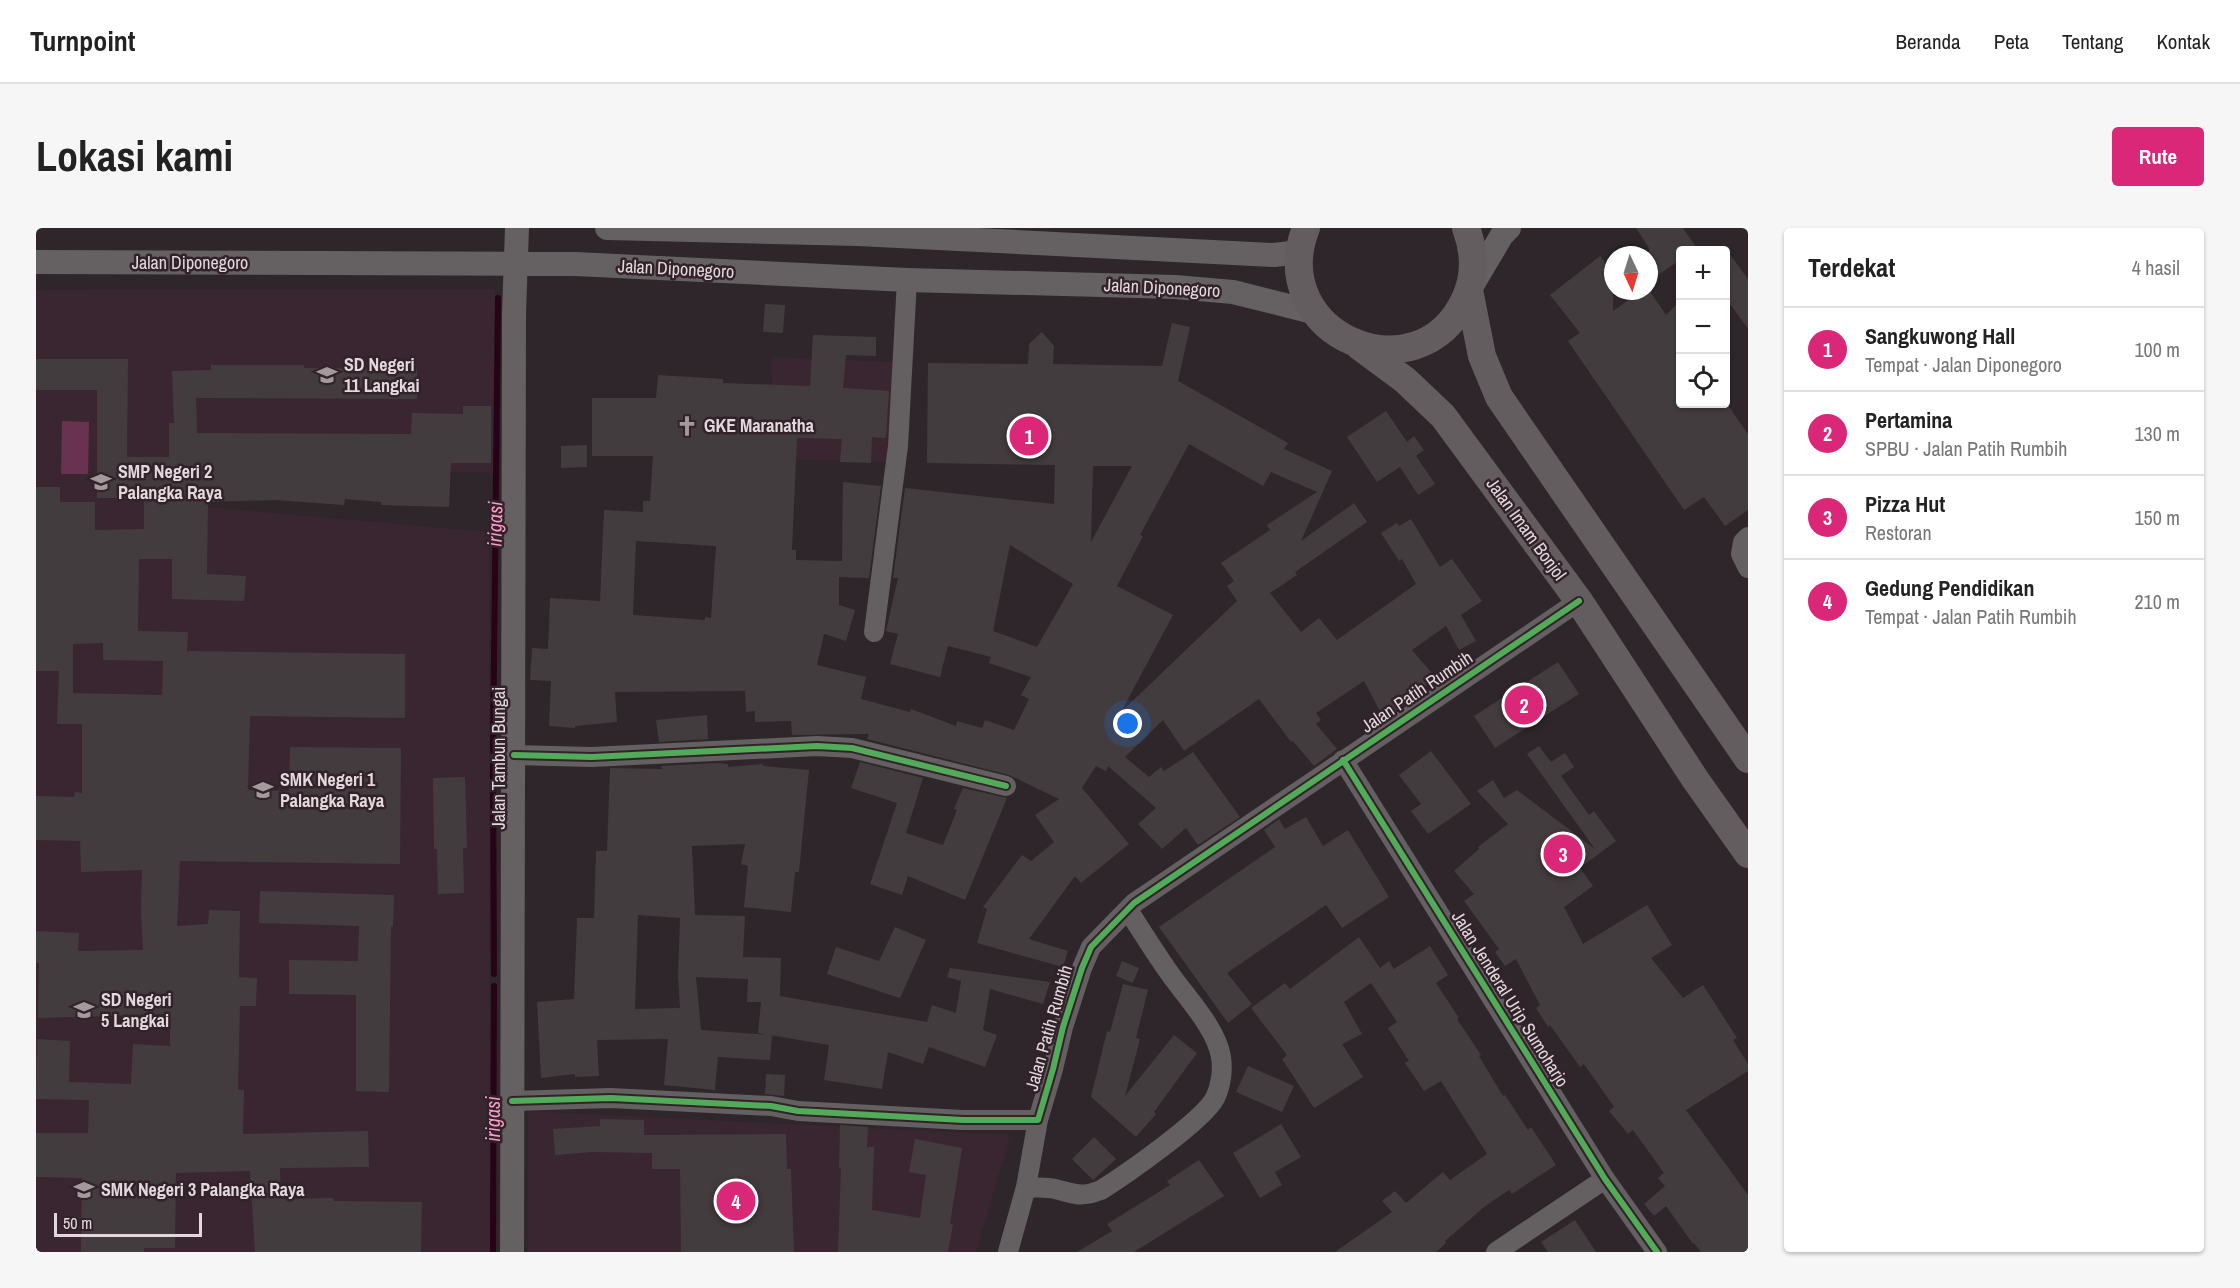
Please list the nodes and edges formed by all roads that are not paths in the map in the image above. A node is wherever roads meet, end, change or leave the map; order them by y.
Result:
1 (508, 228) edge
2 (517, 228) edge
3 (524, 228) edge
4 (607, 228) edge
5 (1509, 228) edge
6 (1471, 236) edge
7 (1303, 240) edge
8 (36, 262) edge
9 (516, 264) junction
10 (907, 280) junction
11 (1469, 290) junction
12 (1313, 312) junction
13 (1359, 346) junction
14 (1748, 537) edge
15 (1748, 568) edge
16 (1579, 601) junction
17 (874, 632) dead end
18 (514, 755) junction
19 (1748, 759) edge
20 (1343, 760) junction
21 (1006, 786) dead end
22 (1748, 854) edge
23 (1128, 910) junction
24 (512, 1101) junction
25 (1038, 1120) junction
26 (1605, 1179) junction
27 (1026, 1187) junction
28 (512, 1252) edge
29 (1008, 1252) edge
30 (1496, 1252) edge
31 (1657, 1252) edge

1 - 2 main road
2 - 3 main road
2 - 9 main road, Jalan Tambun Bungai
4 - 7 main road, Jalan Diponegoro
5 - 11 main road
6 - 11 highway
7 - 12 highway
8 - 9 main road, Jalan Diponegoro
9 - 10 main road, Jalan Diponegoro
9 - 18 main road, Jalan Tambun Bungai
10 - 12 main road, Jalan Diponegoro
10 - 17 street
11 - 13 highway
11 - 19 highway
12 - 13 highway
13 - 16 highway, Jalan Imam Bonjol
14 - 15 street
16 - 20 street, Jalan Patih Rumbih
16 - 22 highway, Jalan Imam Bonjol
18 - 21 street
18 - 24 main road, Jalan Tambun Bungai
20 - 23 street, Jalan Patih Rumbih
20 - 26 street, Jalan Jenderal Urip Sumoharjo
23 - 25 street, Jalan Patih Rumbih
23 - 27 street
24 - 25 street, Jalan Patih Rumbih
24 - 28 main road, Jalan Tambun Bungai
25 - 27 street
26 - 30 street
26 - 31 street, Jalan Jenderal Urip Sumoharjo
27 - 29 street

